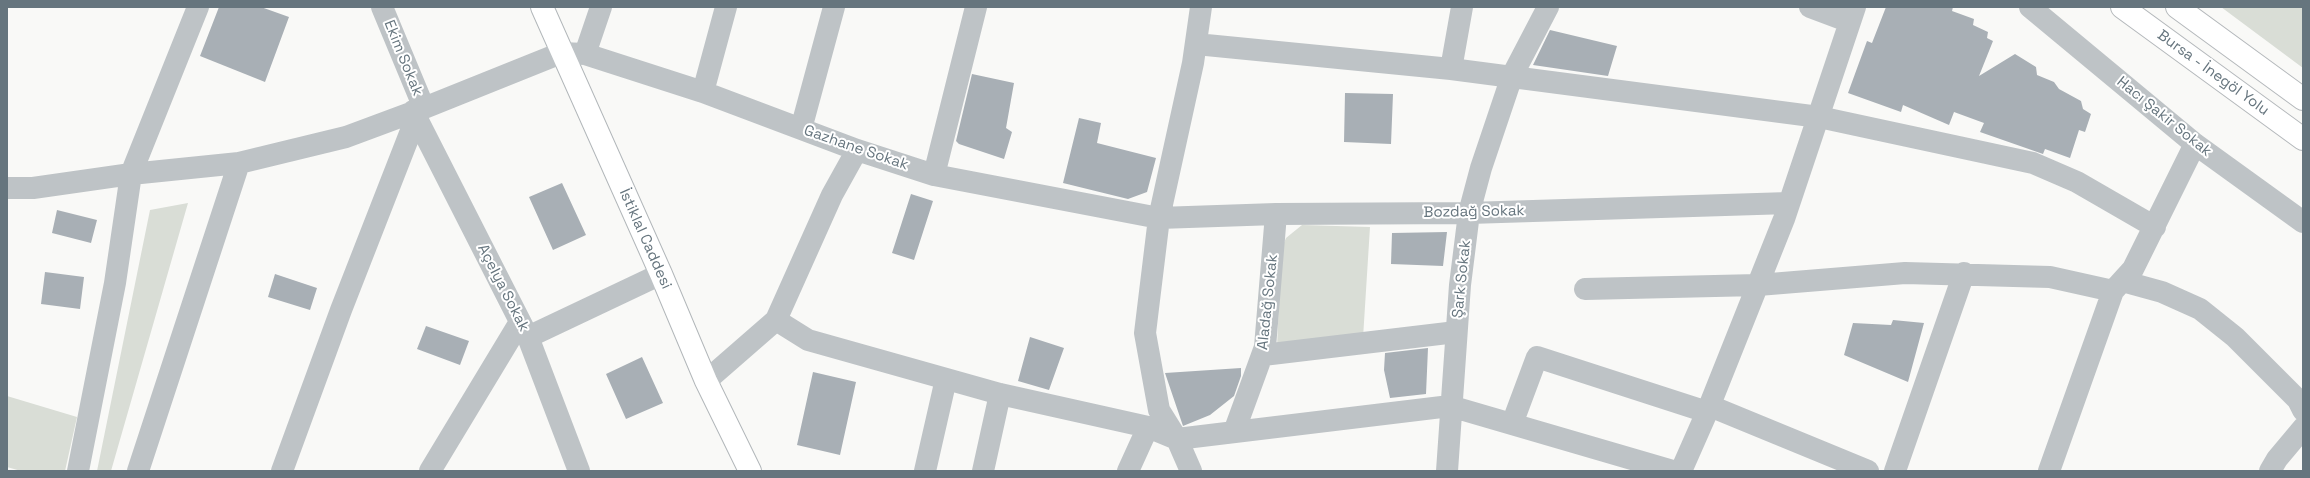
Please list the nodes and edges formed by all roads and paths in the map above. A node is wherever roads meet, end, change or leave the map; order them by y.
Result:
1 (198, 7) edge
2 (382, 7) edge
3 (542, 7) edge
4 (601, 7) edge
5 (726, 7) edge
6 (834, 7) edge
7 (976, 7) edge
8 (1201, 7) edge
9 (1462, 7) edge
10 (1548, 7) edge
11 (1810, 7) edge
12 (2030, 7) edge
13 (2122, 7) edge
14 (2177, 7) edge
15 (1852, 14) edge
16 (1196, 44) junction
17 (561, 53) junction
18 (585, 54) junction
19 (1450, 69) junction
20 (1512, 76) junction
21 (703, 92) junction
22 (2303, 99) edge
23 (418, 112) junction
24 (1819, 117) junction
25 (801, 129) junction
26 (2303, 139) edge
27 (2195, 144) junction
28 (857, 150) junction
29 (239, 163) junction
30 (131, 174) junction
31 (934, 175) junction
32 (7, 188) edge
33 (1789, 203) junction
34 (1469, 213) junction
35 (1276, 214) junction
36 (1159, 218) junction
37 (2303, 222) edge
38 (2155, 227) junction
39 (1964, 273) junction
40 (661, 274) junction
41 (1758, 285) junction
42 (2118, 286) junction
43 (1585, 289) dead end
44 (776, 320) junction
45 (524, 329) junction
46 (1456, 332) junction
47 (1263, 355) junction
48 (946, 379) junction
49 (706, 382) junction
50 (1000, 394) junction
51 (1450, 406) junction
52 (1708, 409) junction
53 (2303, 410) edge
54 (1512, 424) junction
55 (1148, 427) junction
56 (2303, 428) edge
57 (1234, 432) junction
58 (1177, 439) junction
59 (78, 471) edge
60 (138, 471) edge
61 (282, 471) edge
62 (430, 471) edge
63 (579, 471) edge
64 (750, 471) edge
65 (925, 471) edge
66 (983, 471) edge
67 (1128, 471) edge
68 (1191, 471) edge
69 (1447, 471) edge
70 (1673, 471) edge
71 (1680, 471) edge
72 (1868, 471) edge
73 (1895, 471) edge
74 (2049, 471) edge
75 (2270, 471) edge

1 - 30 street
2 - 23 street, Ekim Sokak
3 - 17 main road, İstiklal Caddesi
4 - 18 street
5 - 21 street
6 - 25 street
7 - 31 street
8 - 16 street
9 - 19 street
10 - 20 street, Şark Sokak
11 - 15 street
12 - 27 street, Hacı Şakir Sokak
13 - 26 main road, Bursa - İnegöl Yolu
14 - 22 main road
15 - 24 street
16 - 19 street
16 - 36 street
17 - 18 street, Gazhane Sokak
17 - 23 street
17 - 40 main road, İstiklal Caddesi
18 - 21 street, Gazhane Sokak
19 - 20 street
20 - 24 street
20 - 34 street, Şark Sokak
21 - 25 street, Gazhane Sokak
23 - 29 street
23 - 45 street, Açelya Sokak
23 - 61 street
24 - 33 street
24 - 38 street
25 - 28 street, Gazhane Sokak
27 - 37 street, Hacı Şakir Sokak
27 - 38 street
28 - 31 street, Gazhane Sokak
28 - 44 street
29 - 30 street
29 - 60 street
30 - 32 street
30 - 59 street
31 - 36 street, Gazhane Sokak
33 - 34 street, Bozdağ Sokak
33 - 41 street
34 - 35 street, Bozdağ Sokak
34 - 46 street, Şark Sokak
35 - 36 street, Bozdağ Sokak
35 - 47 street, Aladağ Sokak
36 - 58 street
38 - 42 street
39 - 41 street
39 - 42 street
39 - 73 street
40 - 45 street
40 - 49 main road, İstiklal Caddesi
41 - 43 street
41 - 52 street
42 - 53 street
42 - 74 street
44 - 48 street
44 - 49 street
45 - 62 street
45 - 63 street, Açelya Sokak
46 - 47 street
46 - 51 street, Şark Sokak
47 - 57 street, Aladağ Sokak
48 - 50 street
48 - 65 street
49 - 64 main road, İstiklal Caddesi
50 - 55 street
50 - 66 street
51 - 54 street
51 - 57 street
51 - 69 street, Şark Sokak
52 - 54 street
52 - 71 street
52 - 72 street
54 - 70 street
55 - 58 street
55 - 67 street
56 - 75 street
57 - 58 street
58 - 68 street

